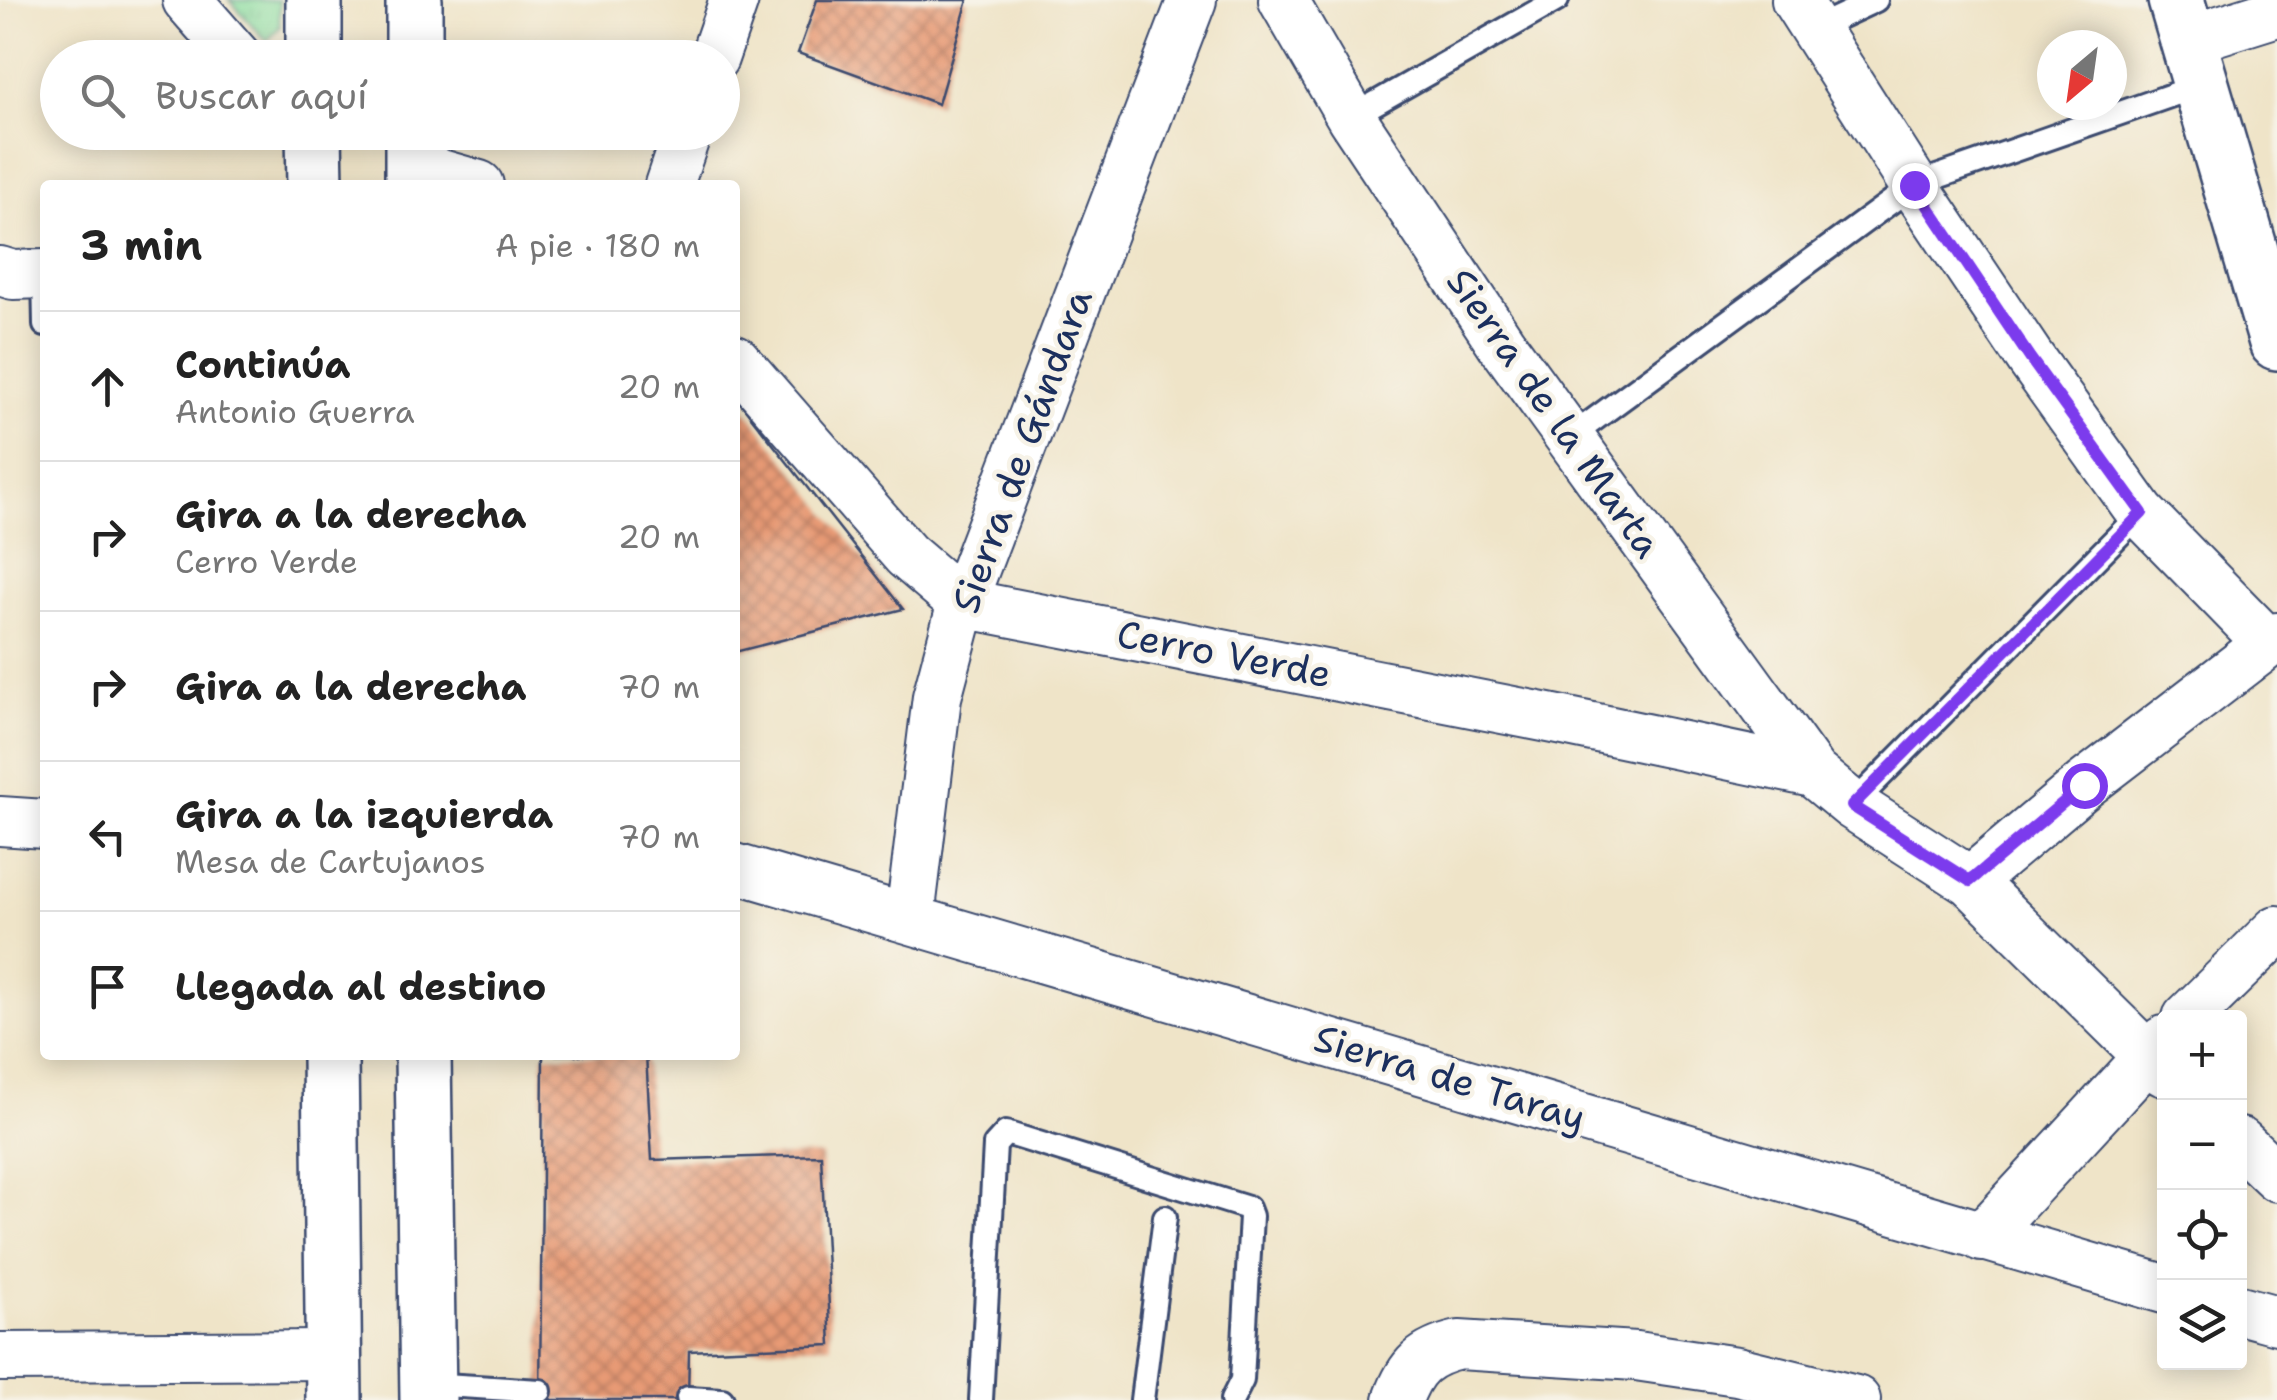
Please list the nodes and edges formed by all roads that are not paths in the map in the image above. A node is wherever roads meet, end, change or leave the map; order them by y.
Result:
1 (187, 0) edge
2 (314, 0) edge
3 (414, 0) edge
4 (734, 0) edge
5 (1192, 0) edge
6 (1283, 0) edge
7 (1557, 0) edge
8 (1876, 0) edge
9 (2277, 12) edge
10 (1806, 14) edge
11 (222, 40) edge
12 (314, 40) edge
13 (414, 40) edge
14 (720, 40) edge
15 (2188, 42) edge
16 (1351, 117) junction
17 (682, 150) edge
18 (413, 161) edge
19 (465, 180) edge
20 (671, 180) edge
21 (1914, 185) junction
22 (29, 273) edge
23 (40, 309) edge
24 (2277, 342) edge
25 (740, 365) edge
26 (1569, 438) junction
27 (2142, 513) junction
28 (962, 604) junction
29 (2272, 640) edge
30 (1813, 773) junction
31 (1852, 806) junction
32 (0, 821) edge
33 (40, 824) edge
34 (740, 869) edge
35 (1970, 881) junction
36 (910, 917) junction
37 (2277, 930) edge
38 (2196, 1010) edge
39 (2157, 1054) edge
40 (2157, 1058) edge
41 (330, 1060) edge
42 (424, 1060) edge
43 (2247, 1149) edge
44 (2277, 1177) edge
45 (1165, 1217) dead end
46 (1982, 1237) junction
47 (2157, 1286) edge
48 (2247, 1312) edge
49 (2277, 1320) edge
50 (0, 1357) edge
51 (334, 1378) edge
52 (1407, 1383) edge
53 (540, 1391) dead end
54 (428, 1392) edge
55 (688, 1398) edge
56 (722, 1400) edge
57 (981, 1400) edge
58 (1142, 1400) edge
59 (1232, 1400) edge
60 (1856, 1400) edge

1 - 11 street
2 - 12 main road
3 - 13 main road
4 - 14 street
5 - 28 street, Sierra de Gándara
6 - 16 street, Sierra de la Marta
7 - 16 lane
8 - 10 lane
9 - 15 street
10 - 21 street
15 - 21 lane
15 - 24 main road
16 - 26 street, Sierra de la Marta
17 - 20 street
18 - 19 street
21 - 26 lane
21 - 27 street
22 - 23 lane
25 - 28 street
26 - 30 street, Sierra de la Marta
27 - 29 street
27 - 31 lane
28 - 30 street, Cerro Verde
28 - 36 street, Sierra de Gándara
29 - 35 street
30 - 31 street, Sierra de la Marta
31 - 35 street
32 - 33 street
34 - 36 street, Sierra de Taray
35 - 39 street
36 - 46 street, Sierra de Taray
37 - 38 street
40 - 46 street
41 - 51 main road
42 - 54 main road
43 - 44 street
45 - 58 lane
46 - 47 street, Sierra de Taray
48 - 49 street
50 - 51 street
52 - 60 street
53 - 54 lane
55 - 56 lane
57 - 59 lane

